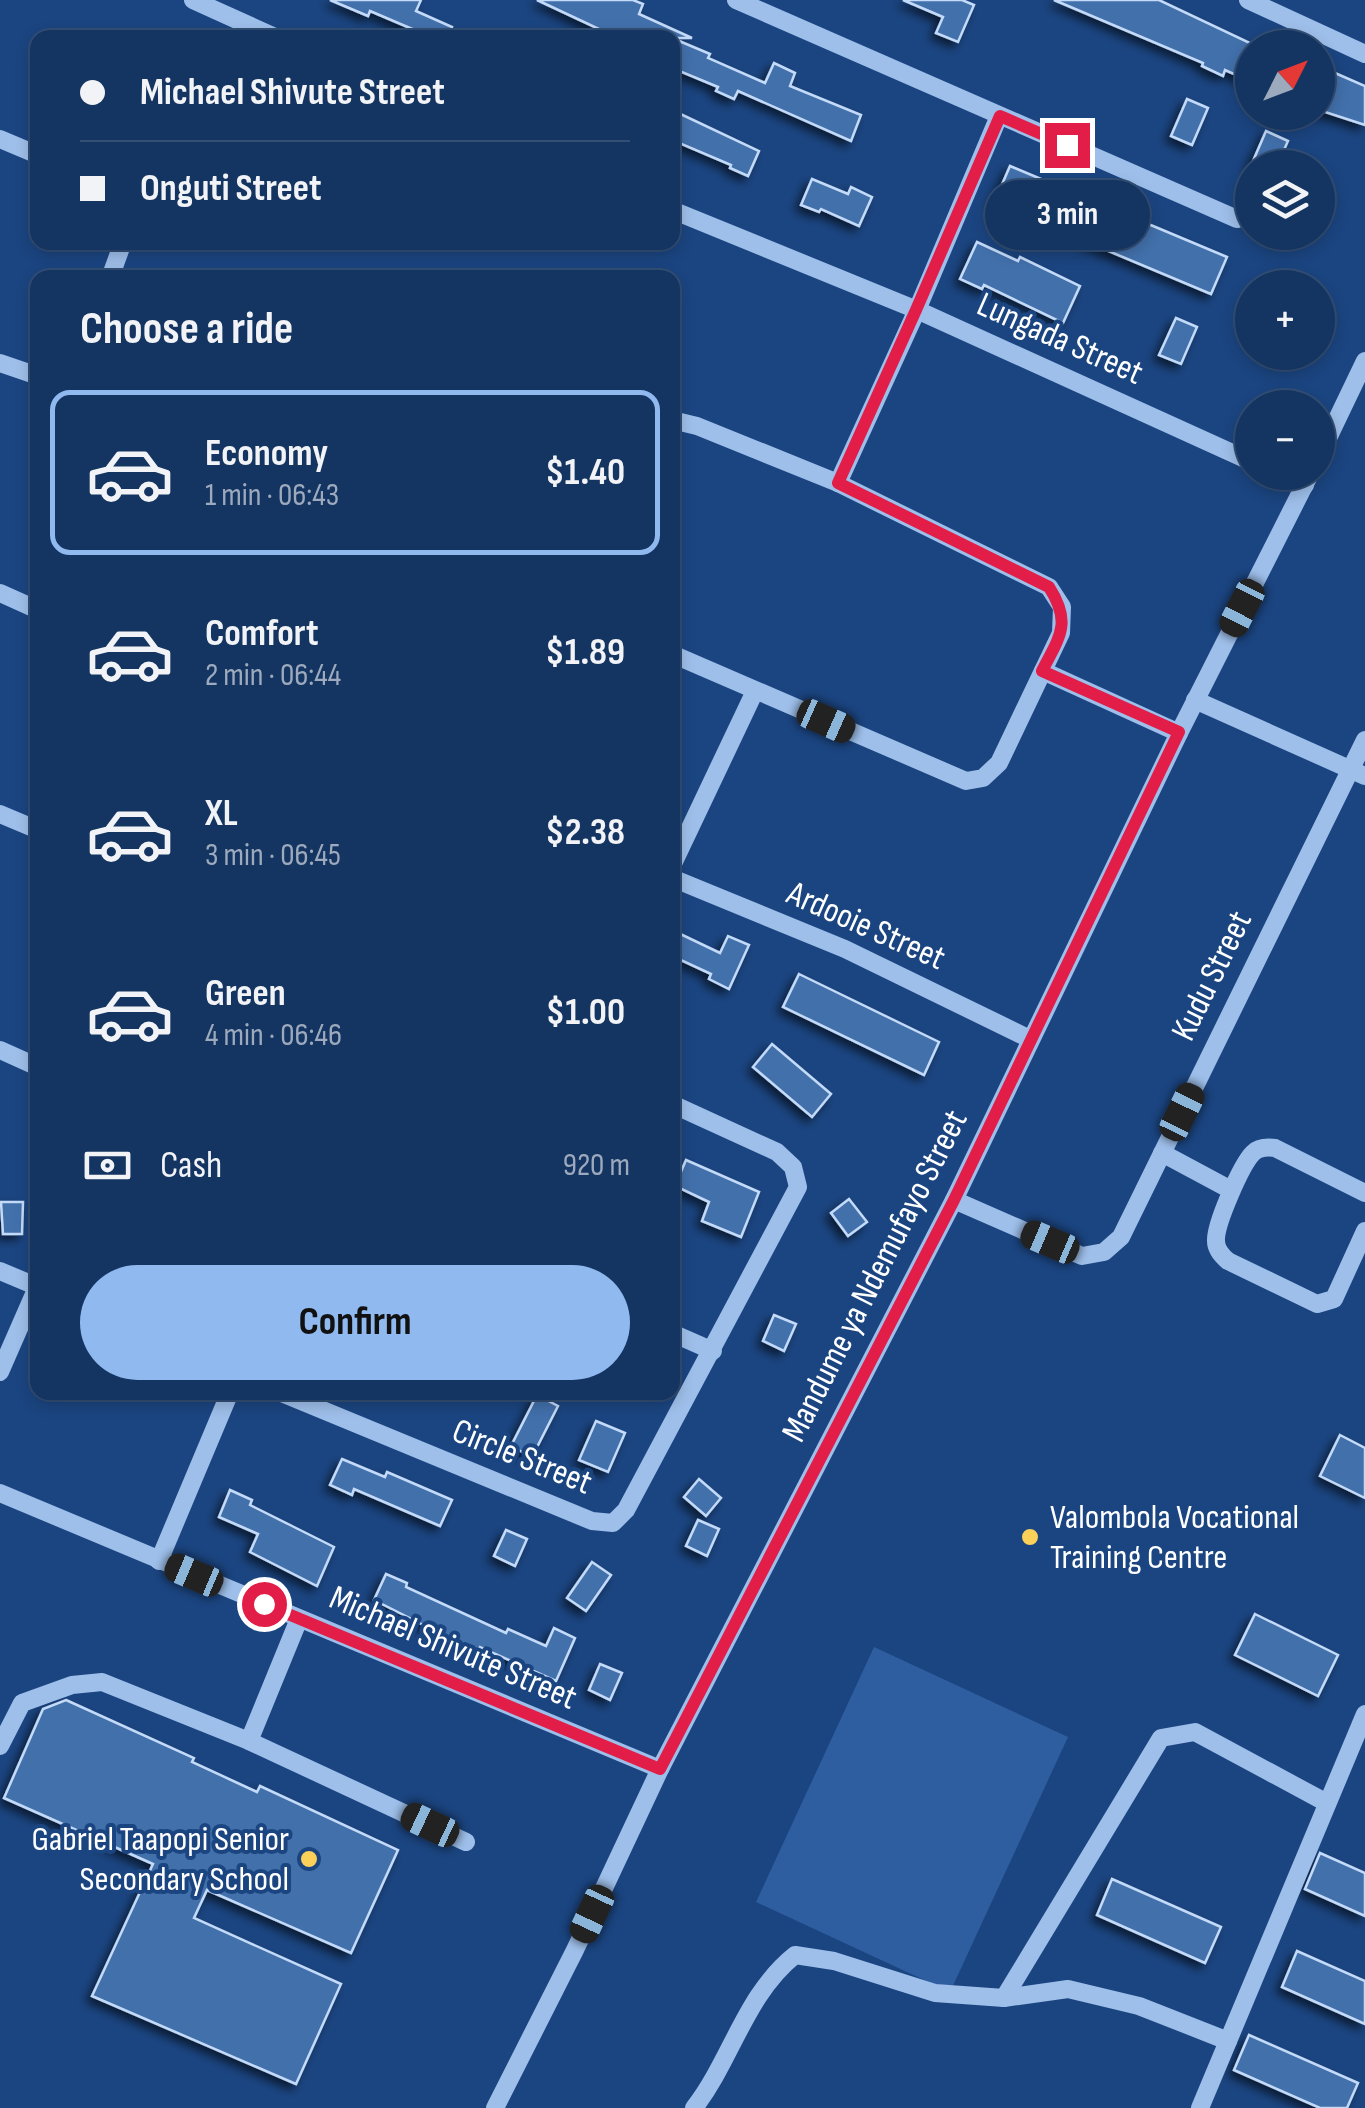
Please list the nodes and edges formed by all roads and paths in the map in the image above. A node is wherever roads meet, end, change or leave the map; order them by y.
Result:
1 (194, 0) edge
2 (736, 0) edge
3 (1248, 0) edge
4 (260, 30) edge
5 (1365, 54) edge
6 (1000, 116) junction
7 (0, 139) edge
8 (30, 152) edge
9 (680, 213) edge
10 (1235, 218) edge
11 (916, 310) junction
12 (1365, 361) edge
13 (0, 362) edge
14 (30, 373) edge
15 (680, 422) edge
16 (1335, 423) edge
17 (1235, 454) edge
18 (838, 483) junction
19 (1302, 490) edge
20 (0, 594) edge
21 (30, 607) edge
22 (680, 657) edge
23 (1042, 671) junction
24 (755, 690) junction
25 (1196, 700) junction
26 (1179, 732) junction
27 (1365, 740) edge
28 (1358, 773) edge
29 (0, 814) edge
30 (30, 827) edge
31 (680, 849) edge
32 (680, 881) edge
33 (1030, 1039) junction
34 (0, 1050) edge
35 (30, 1063) edge
36 (680, 1108) edge
37 (1162, 1154) junction
38 (1231, 1190) junction
39 (1365, 1193) edge
40 (954, 1200) junction
41 (1365, 1231) edge
42 (0, 1271) edge
43 (30, 1283) edge
44 (30, 1302) edge
45 (680, 1337) edge
46 (713, 1351) junction
47 (0, 1372) edge
48 (227, 1400) edge
49 (297, 1400) edge
50 (0, 1494) edge
51 (159, 1561) junction
52 (299, 1618) junction
53 (1365, 1714) edge
54 (249, 1741) junction
55 (0, 1746) edge
56 (660, 1769) junction
57 (1327, 1803) junction
58 (466, 1842) dead end
59 (1004, 1998) junction
60 (1228, 2041) junction
61 (495, 2108) edge
62 (694, 2108) edge
63 (1200, 2108) edge

1 - 4 street
2 - 6 street
3 - 5 street
6 - 10 street
6 - 11 street
7 - 8 street
9 - 11 street, Lungada Street
11 - 17 street, Lungada Street
11 - 18 street
12 - 16 street
13 - 14 street
15 - 18 street
18 - 23 street
19 - 25 street, Mandume ya Ndemufayo Street
20 - 21 street
22 - 24 street
23 - 24 street
23 - 26 street
24 - 31 street
25 - 26 street, Mandume ya Ndemufayo Street
25 - 28 street
26 - 33 street, Mandume ya Ndemufayo Street
27 - 28 street, Kudu Street
28 - 37 street, Kudu Street
29 - 30 street
32 - 33 street, Ardooie Street
33 - 40 street, Mandume ya Ndemufayo Street
34 - 35 street
36 - 46 street, Circle Street
37 - 38 street
37 - 40 street, Kudu Street
38 - 39 street
38 - 41 street
40 - 56 street, Mandume ya Ndemufayo Street
42 - 43 street
44 - 47 street
45 - 46 street
46 - 49 street, Circle Street
48 - 51 street
50 - 51 street, Michael Shivute Street
51 - 52 street, Michael Shivute Street
52 - 54 street
52 - 56 street, Michael Shivute Street
53 - 57 street
54 - 55 street
54 - 58 street
56 - 61 street, Mandume ya Ndemufayo Street
57 - 59 street
57 - 60 street
59 - 60 street
59 - 62 street
60 - 63 street

